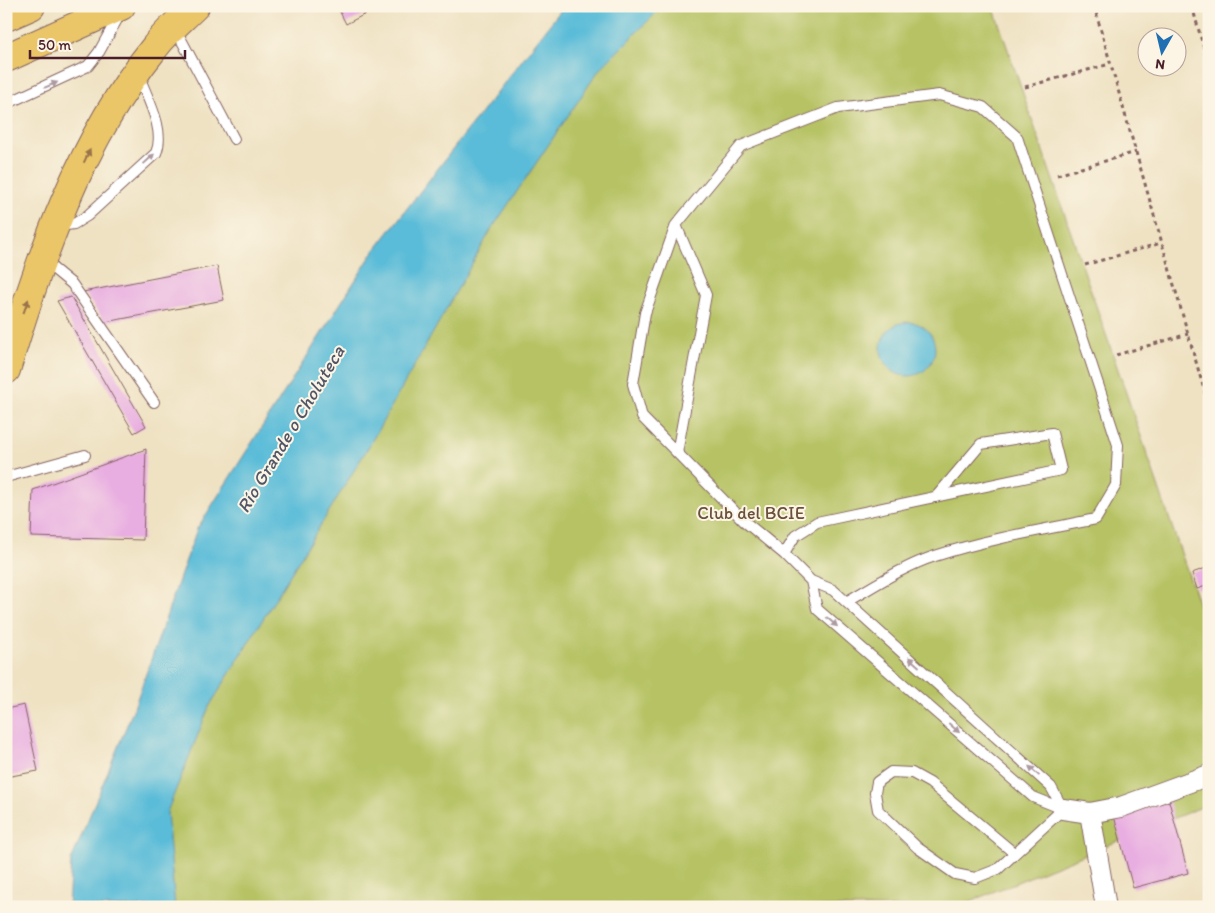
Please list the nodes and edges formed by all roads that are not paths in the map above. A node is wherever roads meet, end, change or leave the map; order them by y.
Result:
1 (31, 6) edge
2 (122, 6) edge
3 (195, 6) edge
4 (6, 17) edge
5 (174, 27) junction
6 (6, 58) edge
7 (137, 72) junction
8 (6, 104) edge
9 (234, 139) dead end
10 (676, 225) junction
11 (55, 226) junction
12 (43, 261) junction
13 (6, 370) edge
14 (154, 402) dead end
15 (677, 453) junction
16 (85, 455) dead end
17 (6, 477) edge
18 (936, 497) junction
19 (784, 554) junction
20 (811, 581) junction
21 (846, 602) junction
22 (1209, 776) edge
23 (1063, 809) junction
24 (1090, 813) junction
25 (1014, 854) junction
26 (1106, 907) edge

1 - 4 highway
2 - 6 highway
8 -> 2 lane
3 - 5 highway
5 - 7 highway
5 - 9 lane
11 -> 7 highway
11 -> 7 lane
10 - 15 lane
10 - 15 lane
10 - 21 lane
11 - 12 highway
13 -> 12 highway
12 - 14 lane
15 - 19 lane
16 - 17 lane
18 - 18 lane
18 - 19 lane
19 - 20 lane
20 - 21 lane
20 -> 23 lane
23 -> 21 lane
22 - 24 street
23 - 24 street
23 - 25 lane
24 - 26 street
25 - 25 lane

